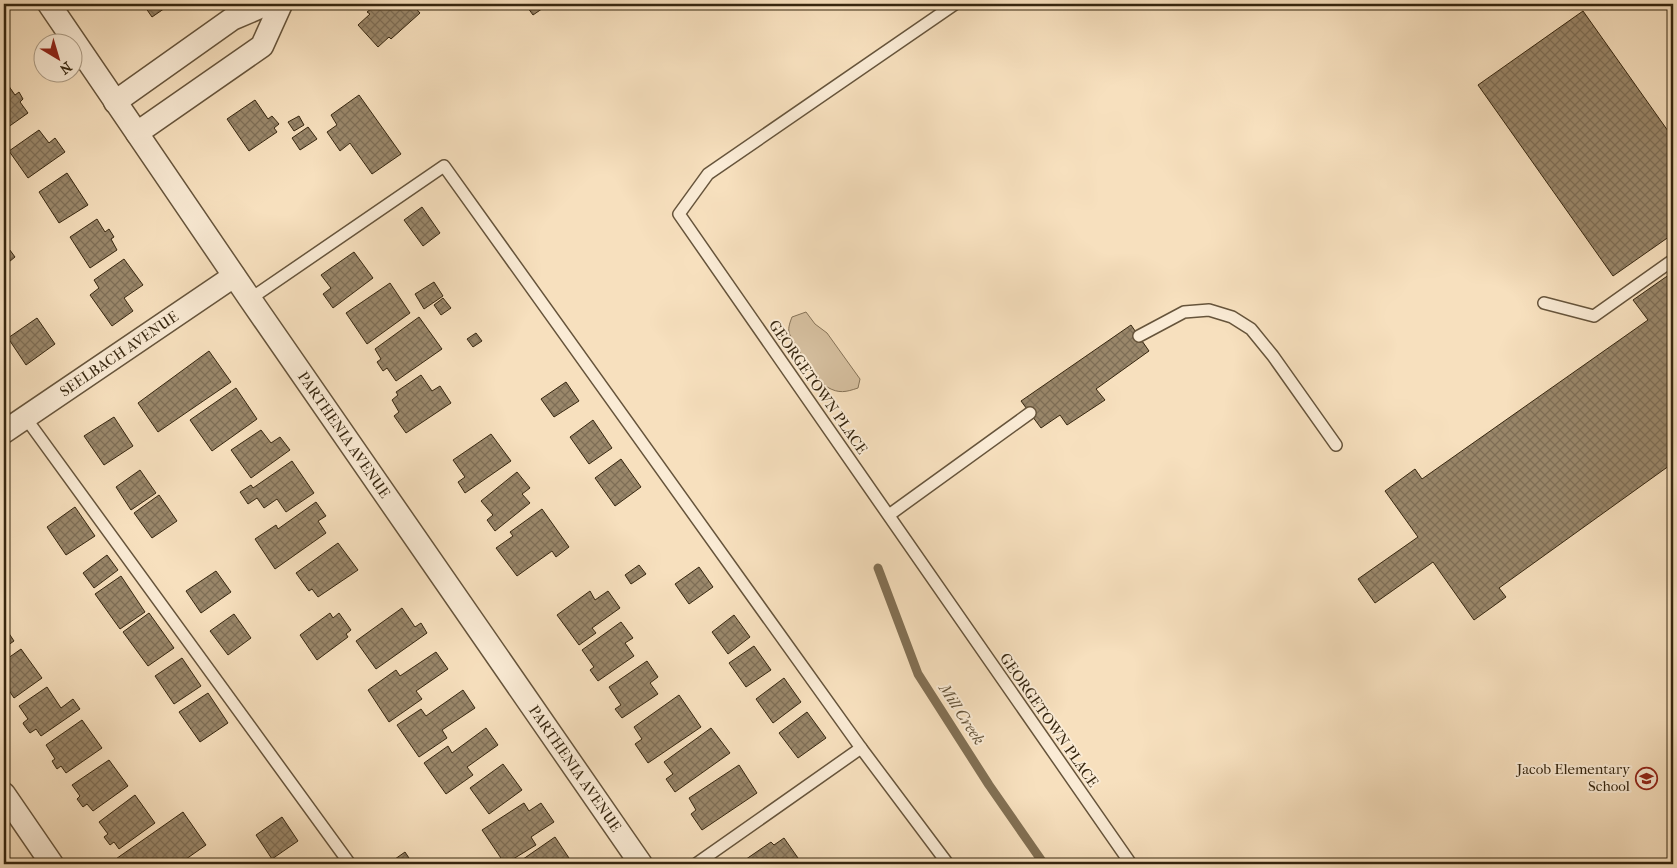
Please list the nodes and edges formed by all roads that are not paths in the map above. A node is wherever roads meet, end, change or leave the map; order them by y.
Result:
1 (49, 4) edge
2 (267, 4) edge
3 (281, 4) edge
4 (955, 4) edge
5 (115, 102) junction
6 (136, 134) junction
7 (1673, 260) edge
8 (234, 276) junction
9 (250, 299) junction
10 (1544, 303) dead end
11 (1139, 336) dead end
12 (1030, 413) dead end
13 (25, 417) junction
14 (4, 432) edge
15 (1336, 445) dead end
16 (888, 515) junction
17 (861, 748) junction
18 (4, 794) edge
19 (52, 864) edge
20 (350, 864) edge
21 (641, 864) edge
22 (696, 864) edge
23 (948, 864) edge
24 (1131, 864) edge

1 - 5 street, PARTHENIA AVENUE
2 - 5 street
3 - 6 street
4 - 16 lane, GEORGETOWN PLACE
5 - 6 street, PARTHENIA AVENUE
6 - 8 street, PARTHENIA AVENUE
7 - 10 lane
8 - 9 street, PARTHENIA AVENUE
8 - 13 street, SEELBACH AVENUE
9 - 17 lane
9 - 21 street, PARTHENIA AVENUE
11 - 15 lane
12 - 16 lane
13 - 14 street, SEELBACH AVENUE
13 - 20 lane
16 - 24 lane, GEORGETOWN PLACE
17 - 22 lane
17 - 23 lane
18 - 19 street

